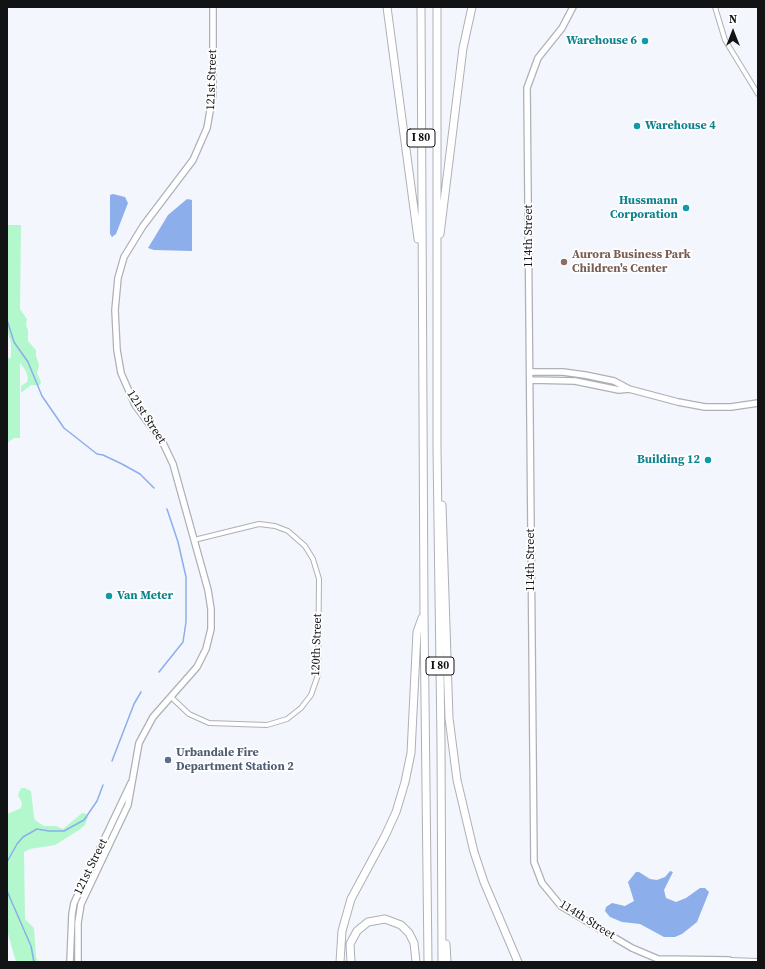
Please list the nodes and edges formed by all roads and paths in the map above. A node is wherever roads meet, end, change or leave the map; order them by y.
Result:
1 (213, 7) edge
2 (387, 7) edge
3 (421, 7) edge
4 (437, 7) edge
5 (472, 7) edge
6 (573, 7) edge
7 (715, 7) edge
8 (758, 94) edge
9 (436, 266) junction
10 (422, 268) junction
11 (530, 372) junction
12 (530, 380) junction
13 (629, 389) junction
14 (758, 403) edge
15 (437, 448) junction
16 (194, 540) junction
17 (424, 612) junction
18 (170, 698) junction
19 (133, 777) junction
20 (441, 884) junction
21 (729, 961) edge
22 (758, 961) edge
23 (70, 962) edge
24 (78, 962) edge
25 (340, 962) edge
26 (351, 962) edge
27 (416, 962) edge
28 (428, 962) edge
29 (442, 962) edge
30 (447, 962) edge
31 (518, 962) edge

1 - 16 street, 121st Street
2 - 10 highway
3 - 10 highway, I 80
4 - 9 highway, I 80
5 - 9 highway
6 - 11 street, 114th Street
7 - 8 street
9 - 15 highway, I 80
10 - 17 highway, I 80
11 - 12 street, 114th Street
11 - 13 street
12 - 13 street
12 - 21 street, 114th Street
13 - 14 street
15 - 20 highway, I 80
15 - 31 highway
16 - 18 street, 121st Street
16 - 18 street, 120th Street
17 - 25 highway
17 - 28 highway, I 80
18 - 19 street, 121st Street
19 - 23 street, 121st Street
19 - 24 street, 121st Street
20 - 29 highway, I 80
20 - 30 highway
21 - 22 street, 114th Street
26 - 27 highway

